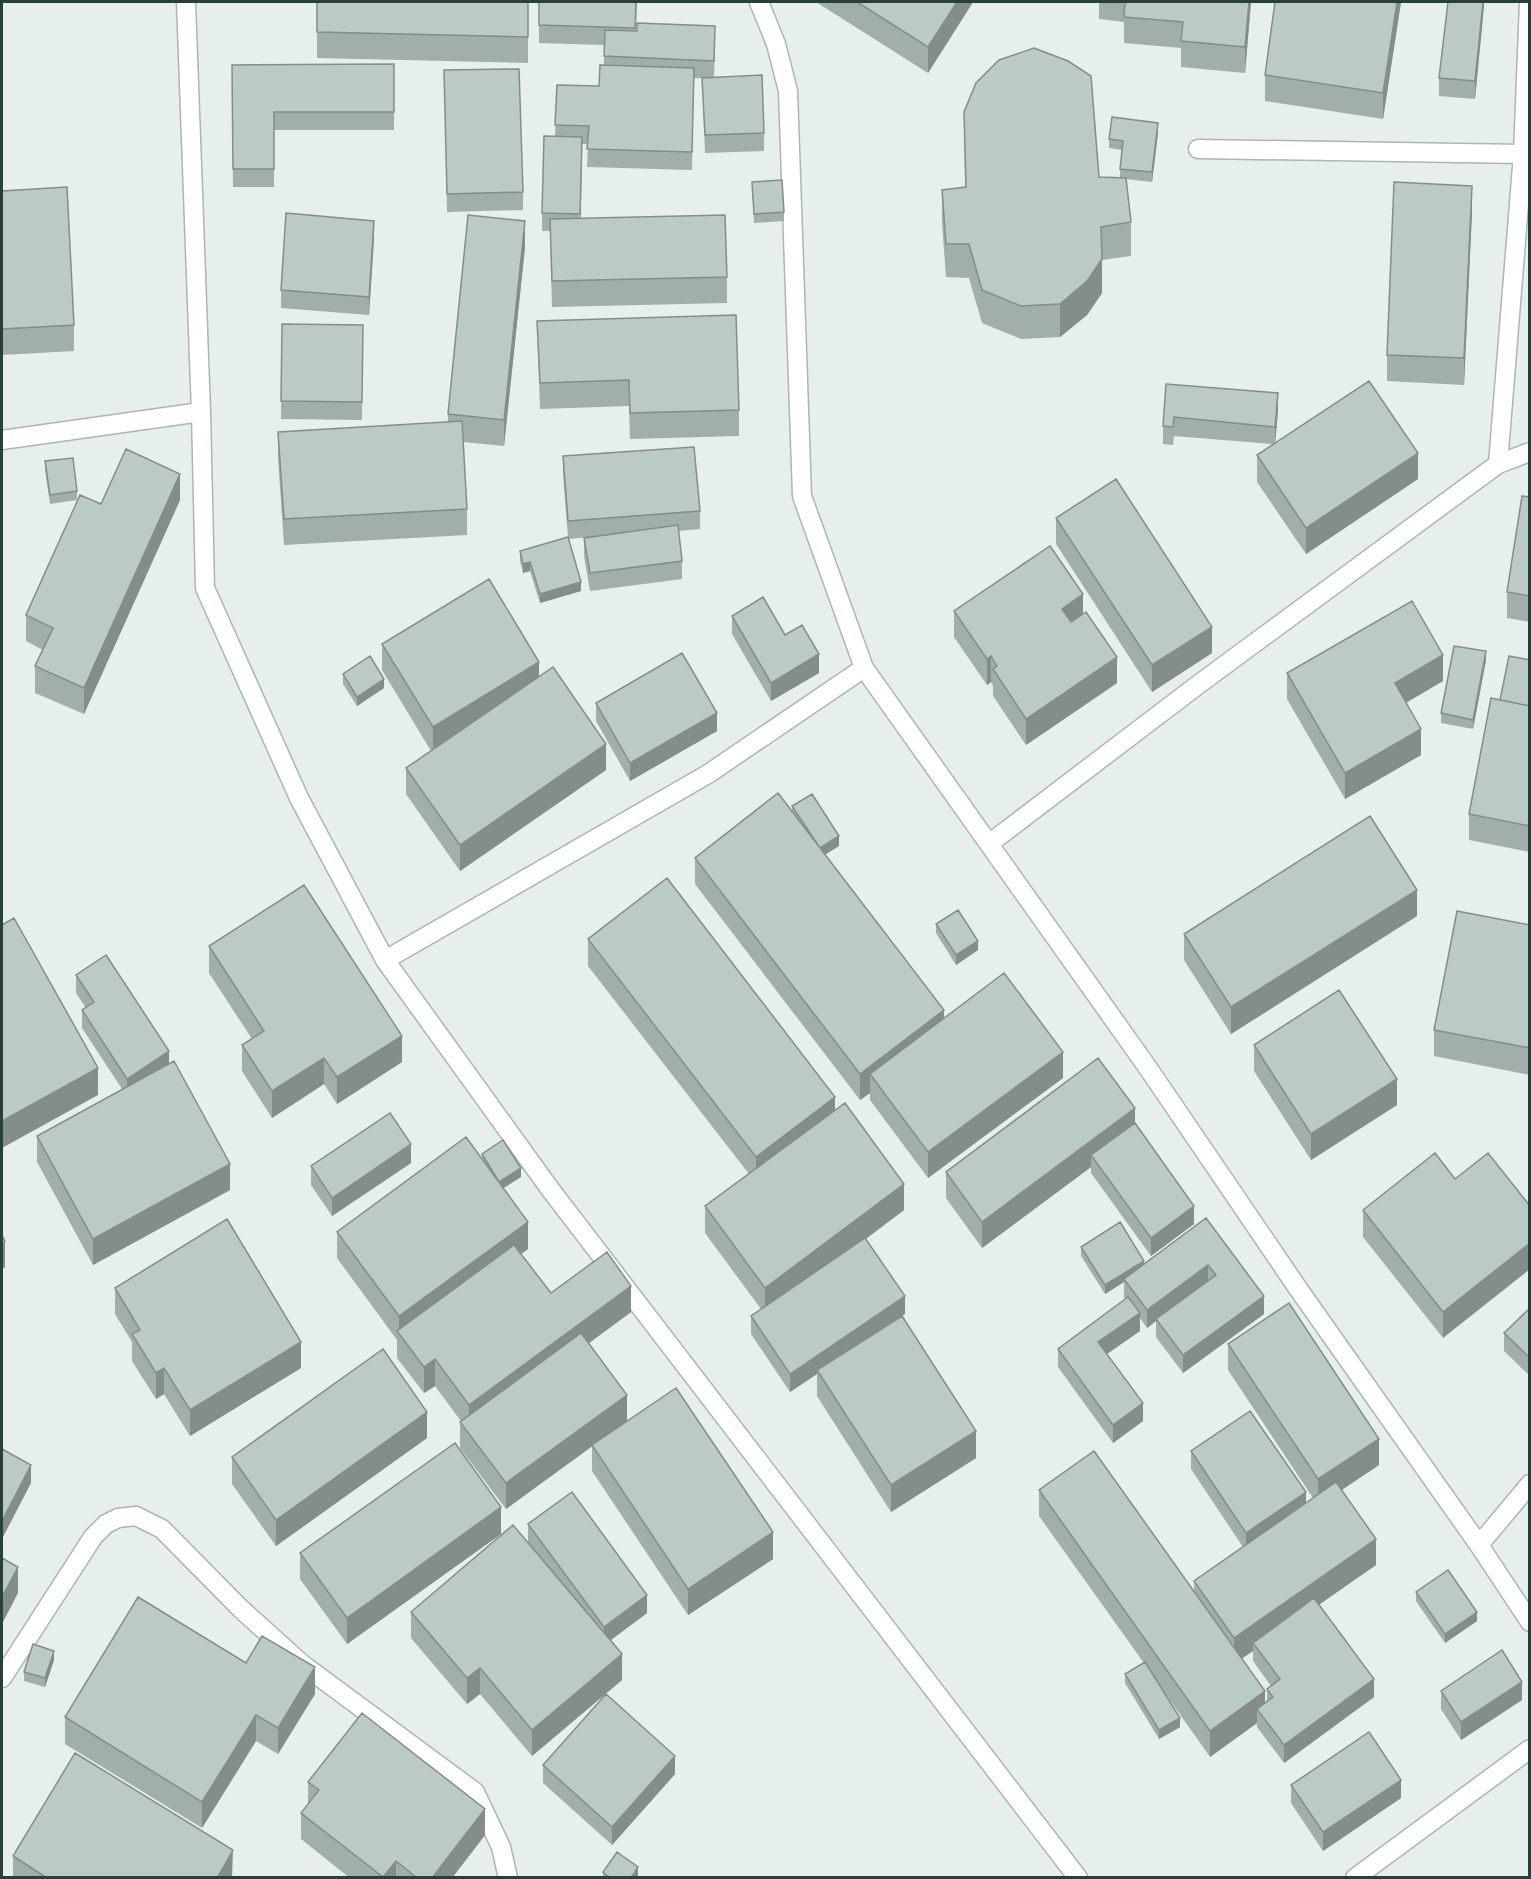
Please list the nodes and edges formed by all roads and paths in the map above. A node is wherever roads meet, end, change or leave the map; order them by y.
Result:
1 (186, 2) edge
2 (759, 2) edge
3 (1529, 2) edge
4 (1198, 149) dead end
5 (1523, 154) junction
6 (201, 412) junction
7 (2, 440) edge
8 (1530, 452) edge
9 (1498, 464) junction
10 (864, 668) junction
11 (990, 843) junction
12 (385, 960) junction
13 (1530, 1484) edge
14 (1479, 1545) junction
15 (1530, 1622) edge
16 (2, 1678) edge
17 (1530, 1749) edge
18 (508, 1878) edge
19 (1078, 1878) edge
20 (1354, 1878) edge

1 - 6 street
2 - 10 street
3 - 5 street
4 - 5 street
5 - 9 street
6 - 7 street
6 - 12 street
8 - 9 street
9 - 11 street
10 - 11 street
10 - 12 street
11 - 14 street
12 - 19 street
13 - 14 street
14 - 15 street
16 - 18 street
17 - 20 street

